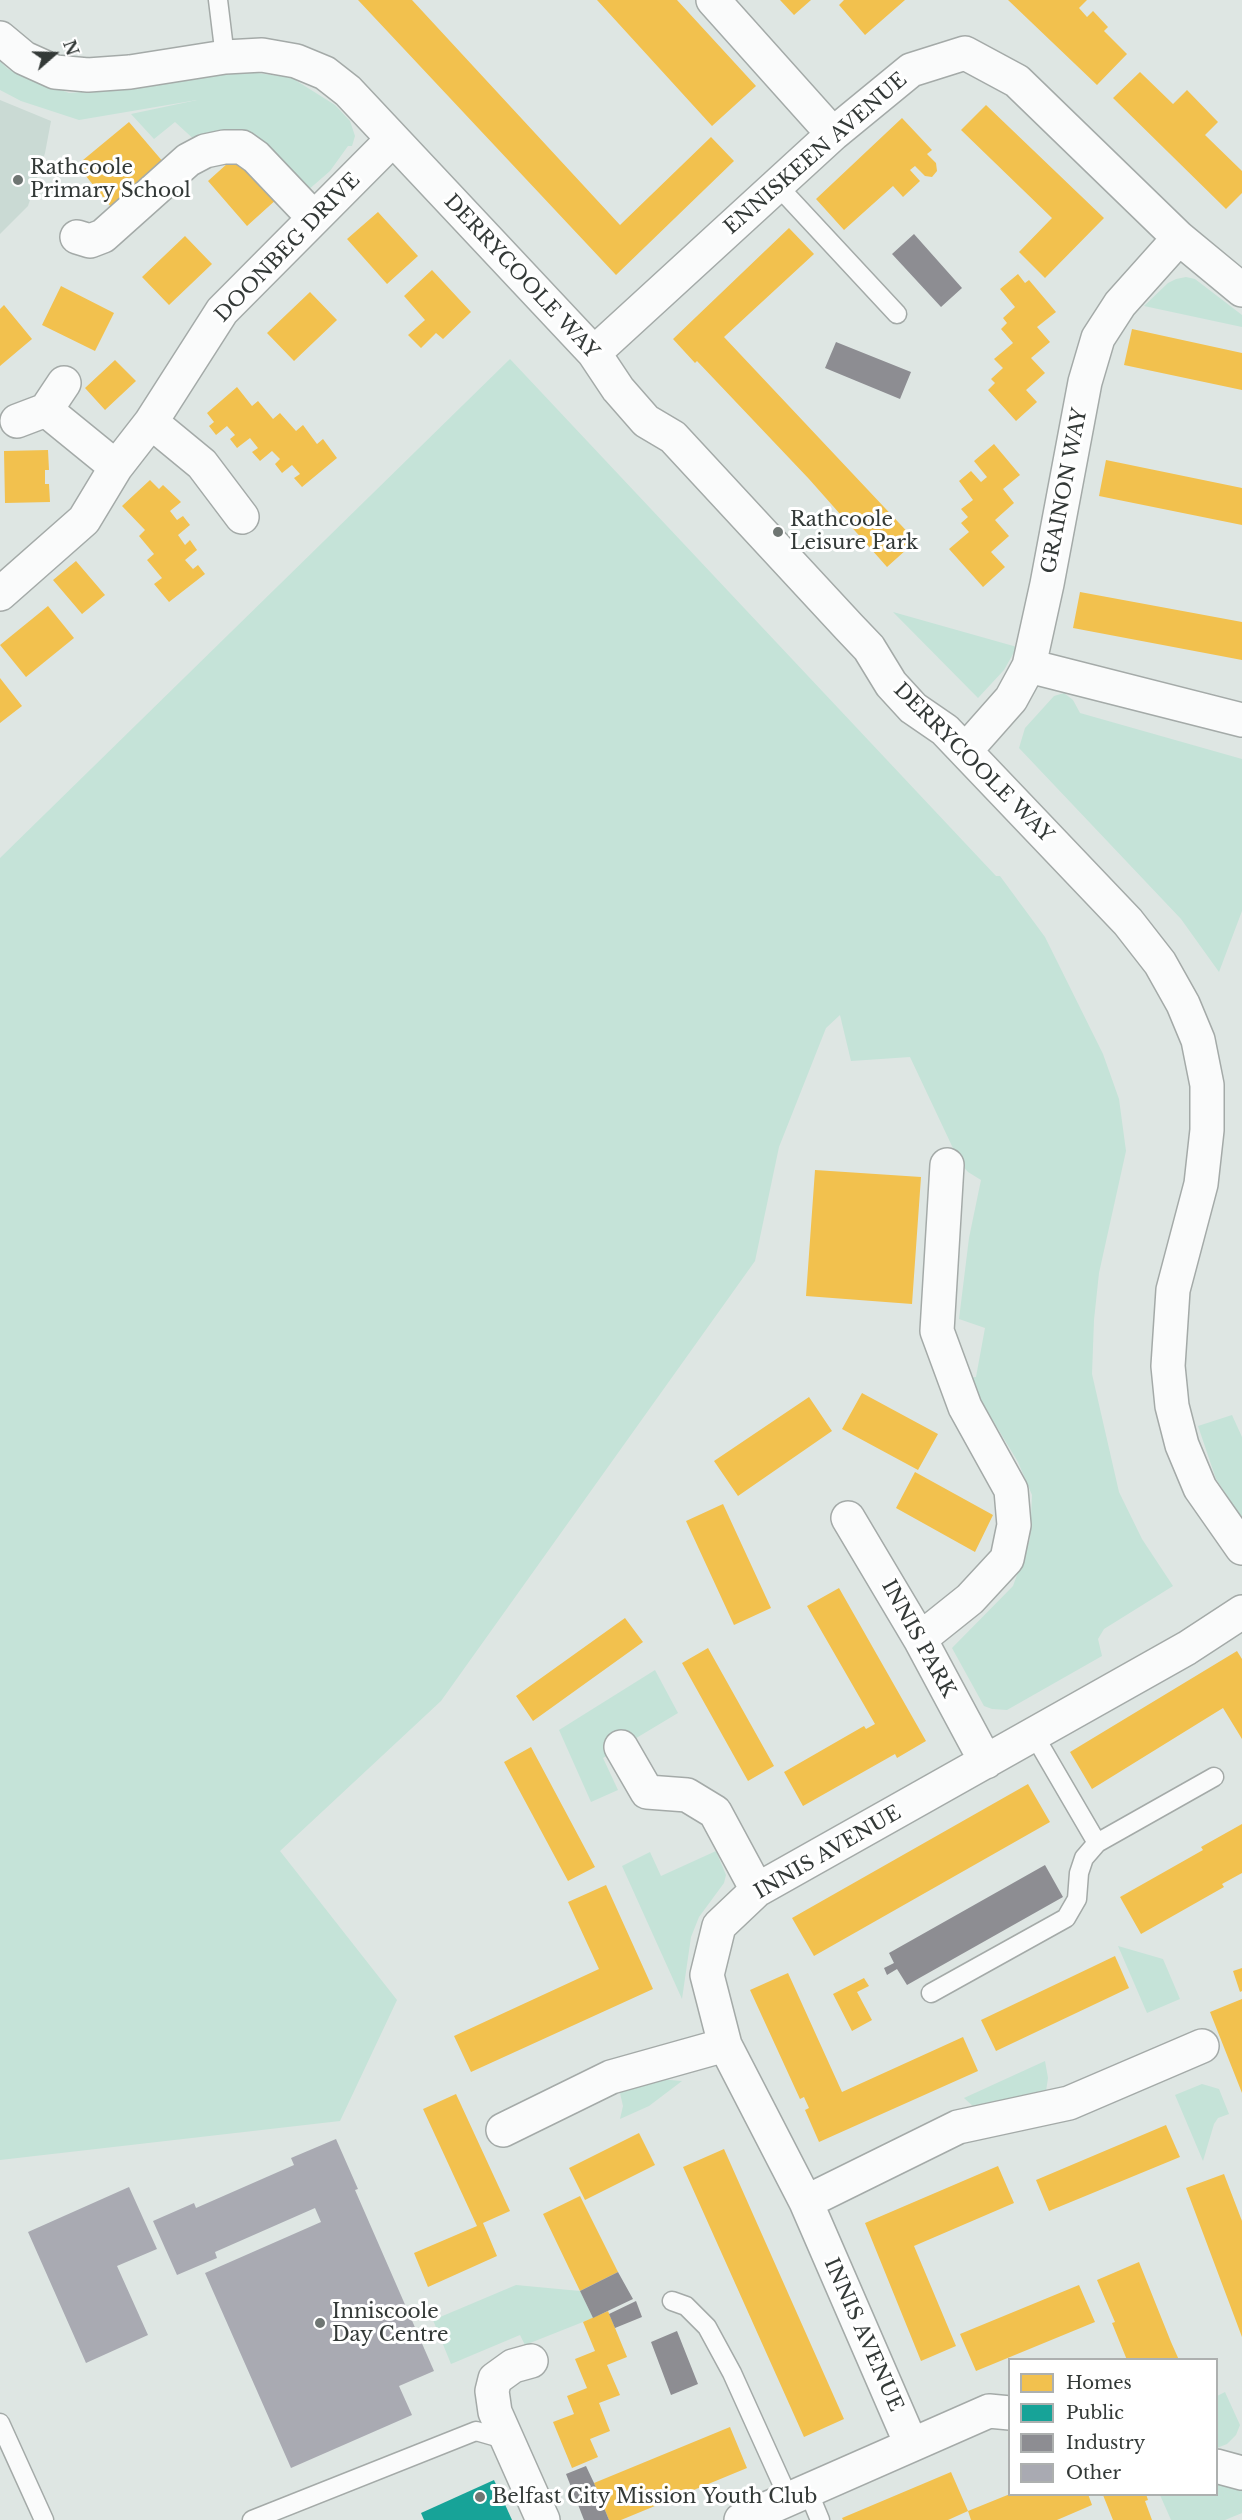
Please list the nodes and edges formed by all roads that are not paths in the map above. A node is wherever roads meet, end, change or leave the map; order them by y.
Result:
1 (218, 0) edge
2 (713, 0) edge
3 (0, 38) edge
4 (225, 57) junction
5 (833, 134) junction
6 (393, 139) junction
7 (777, 185) junction
8 (314, 218) junction
9 (77, 237) dead end
10 (1179, 237) junction
11 (1242, 290) edge
12 (897, 314) dead end
13 (594, 353) junction
14 (64, 383) dead end
15 (151, 422) junction
16 (116, 467) junction
17 (242, 517) dead end
18 (0, 594) edge
19 (1029, 666) junction
20 (1242, 720) edge
21 (965, 751) junction
22 (947, 1165) dead end
23 (848, 1518) dead end
24 (1242, 1548) edge
25 (1242, 1612) edge
26 (920, 1639) junction
27 (1034, 1735) junction
28 (621, 1747) dead end
29 (986, 1762) junction
30 (1214, 1777) dead end
31 (1098, 1843) junction
32 (757, 1890) junction
33 (931, 1993) dead end
34 (725, 2044) junction
35 (1202, 2046) dead end
36 (502, 2130) dead end
37 (806, 2202) junction
38 (672, 2301) dead end
39 (531, 2361) dead end
40 (1008, 2413) edge
41 (0, 2423) edge
42 (911, 2444) junction
43 (511, 2451) junction
44 (1218, 2467) edge
45 (1242, 2473) edge
46 (806, 2503) edge
47 (44, 2520) edge
48 (252, 2520) edge
49 (543, 2520) edge
50 (741, 2520) edge

1 - 4 lane
2 - 5 street
3 - 4 street, DERRYCOOLE WAY
4 - 6 street, DERRYCOOLE WAY
5 - 7 street, ENNISKEEN AVENUE
5 - 10 street, ENNISKEEN AVENUE
6 - 8 street, DOONBEG DRIVE
6 - 13 street, DERRYCOOLE WAY
7 - 12 lane
7 - 13 street, ENNISKEEN AVENUE
8 - 9 street
8 - 15 street, DOONBEG DRIVE
10 - 11 street, ENNISKEEN AVENUE
10 - 19 street, GRAINON WAY
13 - 21 street, DERRYCOOLE WAY
14 - 16 street
15 - 16 street, DOONBEG DRIVE
15 - 17 street
16 - 18 street, DOONBEG DRIVE
19 - 20 street
19 - 21 street, GRAINON WAY
21 - 24 street, DERRYCOOLE WAY
22 - 26 street
23 - 26 street, INNIS PARK
25 - 27 street, INNIS AVENUE
26 - 29 street, INNIS PARK
27 - 29 street, INNIS AVENUE
27 - 31 lane
28 - 32 street
29 - 32 street, INNIS AVENUE
30 - 31 lane
31 - 33 lane
32 - 34 street, INNIS AVENUE
34 - 36 street
34 - 37 street, INNIS AVENUE
35 - 37 street
37 - 42 street, INNIS AVENUE
38 - 46 lane
39 - 43 street
40 - 42 street
41 - 47 lane
42 - 46 street
43 - 48 lane
43 - 49 street
44 - 45 street
46 - 50 street

